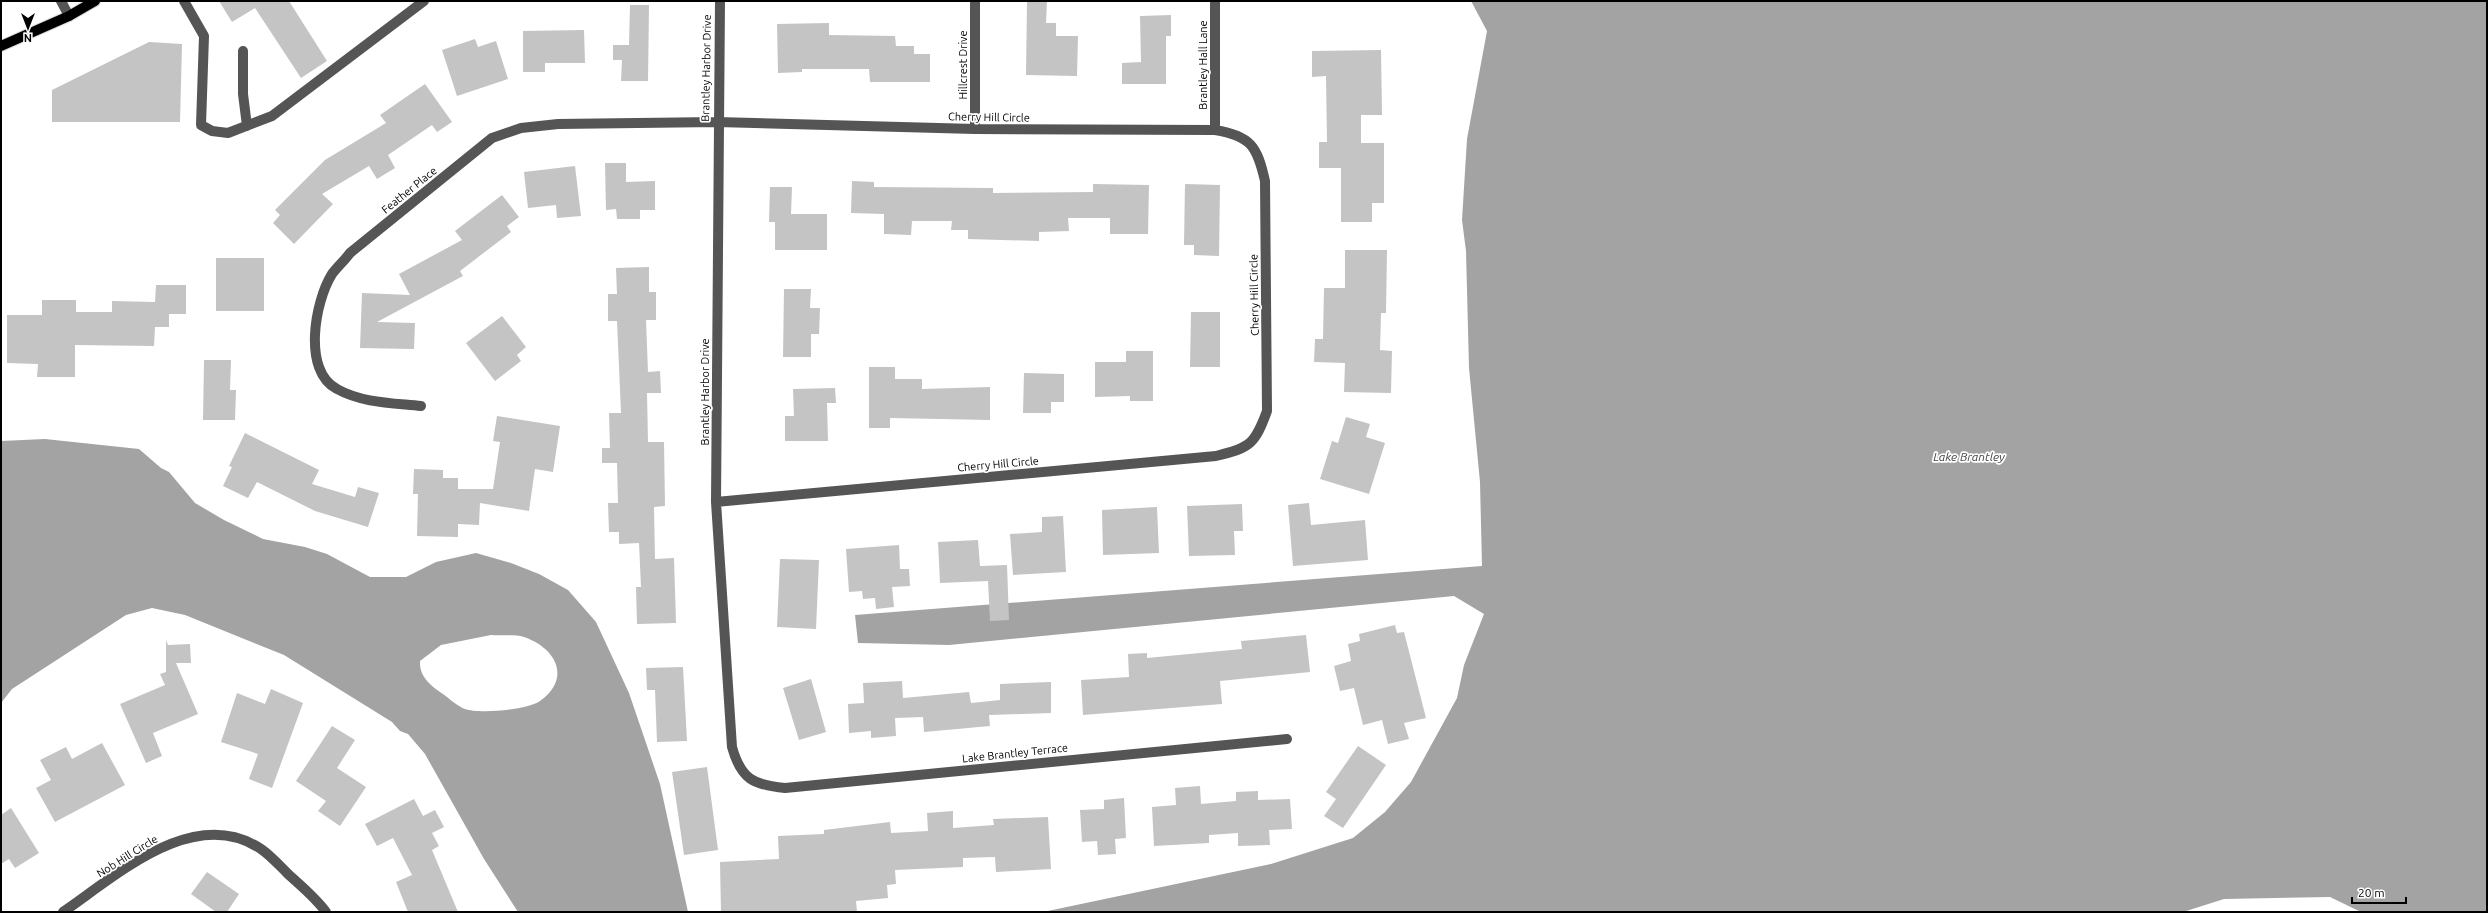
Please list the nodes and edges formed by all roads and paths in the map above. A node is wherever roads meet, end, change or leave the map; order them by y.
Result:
1 (61, 1) edge
2 (96, 1) edge
3 (184, 1) edge
4 (424, 1) edge
5 (720, 1) edge
6 (975, 1) edge
7 (1215, 1) edge
8 (69, 16) junction
9 (1, 46) edge
10 (243, 51) dead end
11 (717, 122) junction
12 (247, 126) junction
13 (975, 129) junction
14 (1214, 130) junction
15 (421, 406) dead end
16 (716, 502) junction
17 (1288, 738) dead end
18 (747, 778) joint
19 (62, 912) edge
20 (326, 912) edge

1 - 8 street
2 - 8 main road
3 - 12 street
4 - 12 street
5 - 11 street, Brantley Harbor Drive
6 - 13 street, Hillcrest Drive
7 - 14 street, Brantley Hall Lane
8 - 9 main road
10 - 12 street
11 - 13 street, Cherry Hill Circle
11 - 15 street, Feather Place
11 - 16 street, Brantley Harbor Drive
13 - 14 street, Cherry Hill Circle
14 - 16 street, Cherry Hill Circle
16 - 18 street, Brantley Harbor Drive
17 - 18 street, Lake Brantley Terrace
19 - 20 street, Nob Hill Circle

